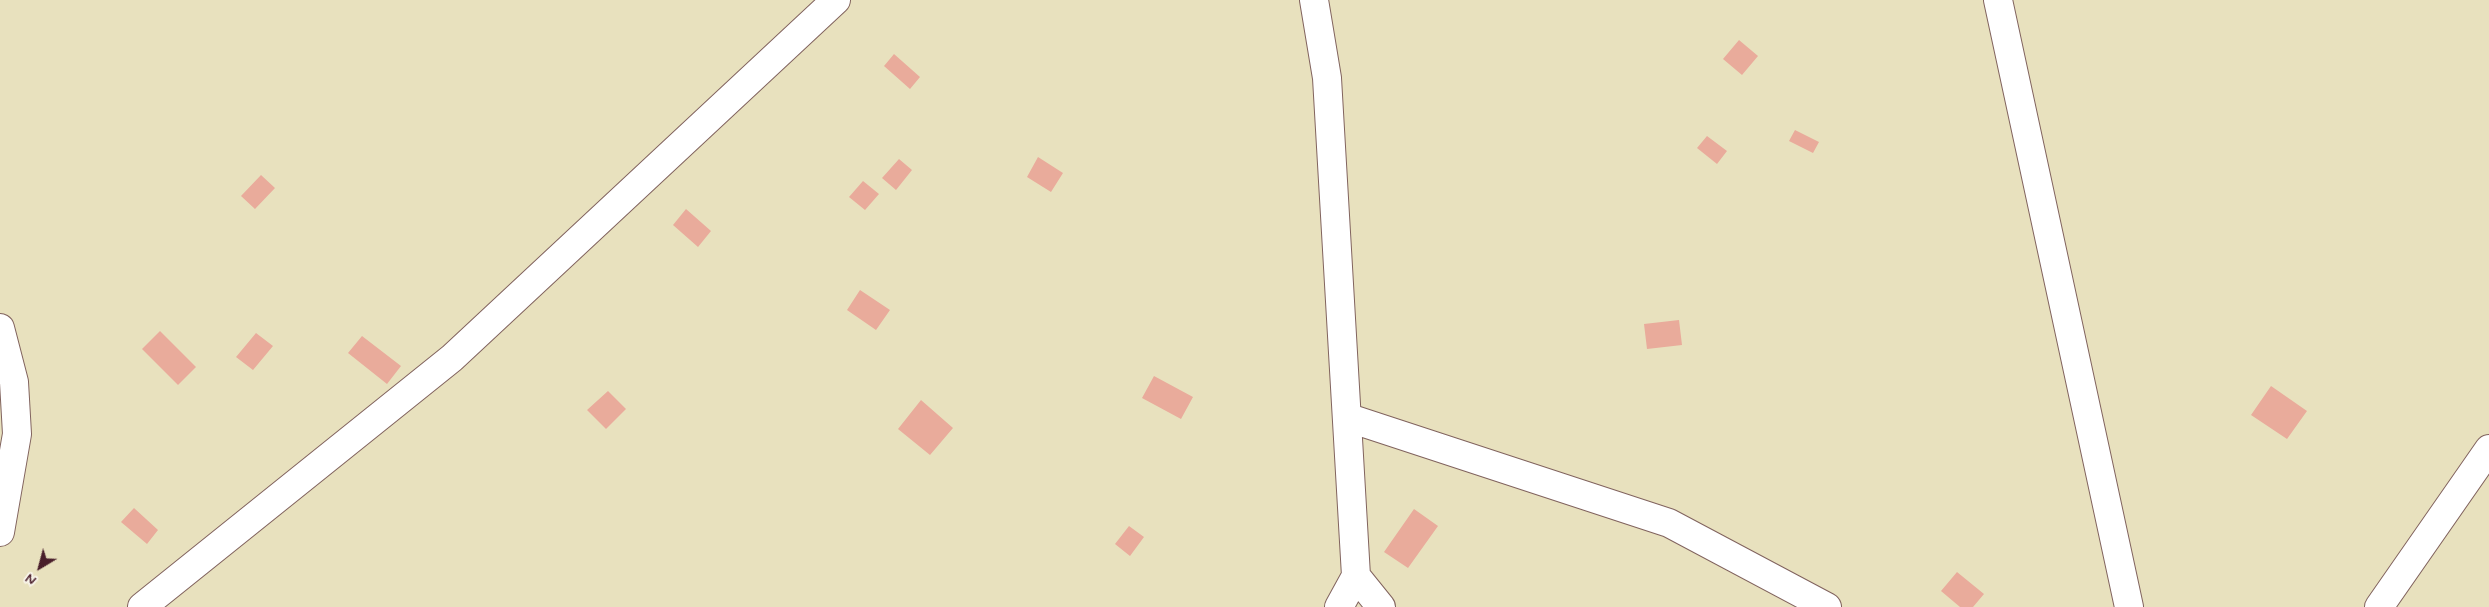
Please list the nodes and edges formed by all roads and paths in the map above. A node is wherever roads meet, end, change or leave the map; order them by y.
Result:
1 (836, 0) edge
2 (1314, 0) edge
3 (1998, 0) edge
4 (0, 328) edge
5 (1349, 418) junction
6 (2489, 449) edge
7 (0, 532) edge
8 (1356, 576) junction
9 (142, 607) edge
10 (1339, 607) edge
11 (1382, 607) edge
12 (1827, 607) edge
13 (2129, 607) edge
14 (2379, 607) edge

1 - 9 street
2 - 5 street
3 - 13 street
4 - 7 street
5 - 8 street
5 - 12 street
6 - 14 street
8 - 10 street
8 - 11 street

